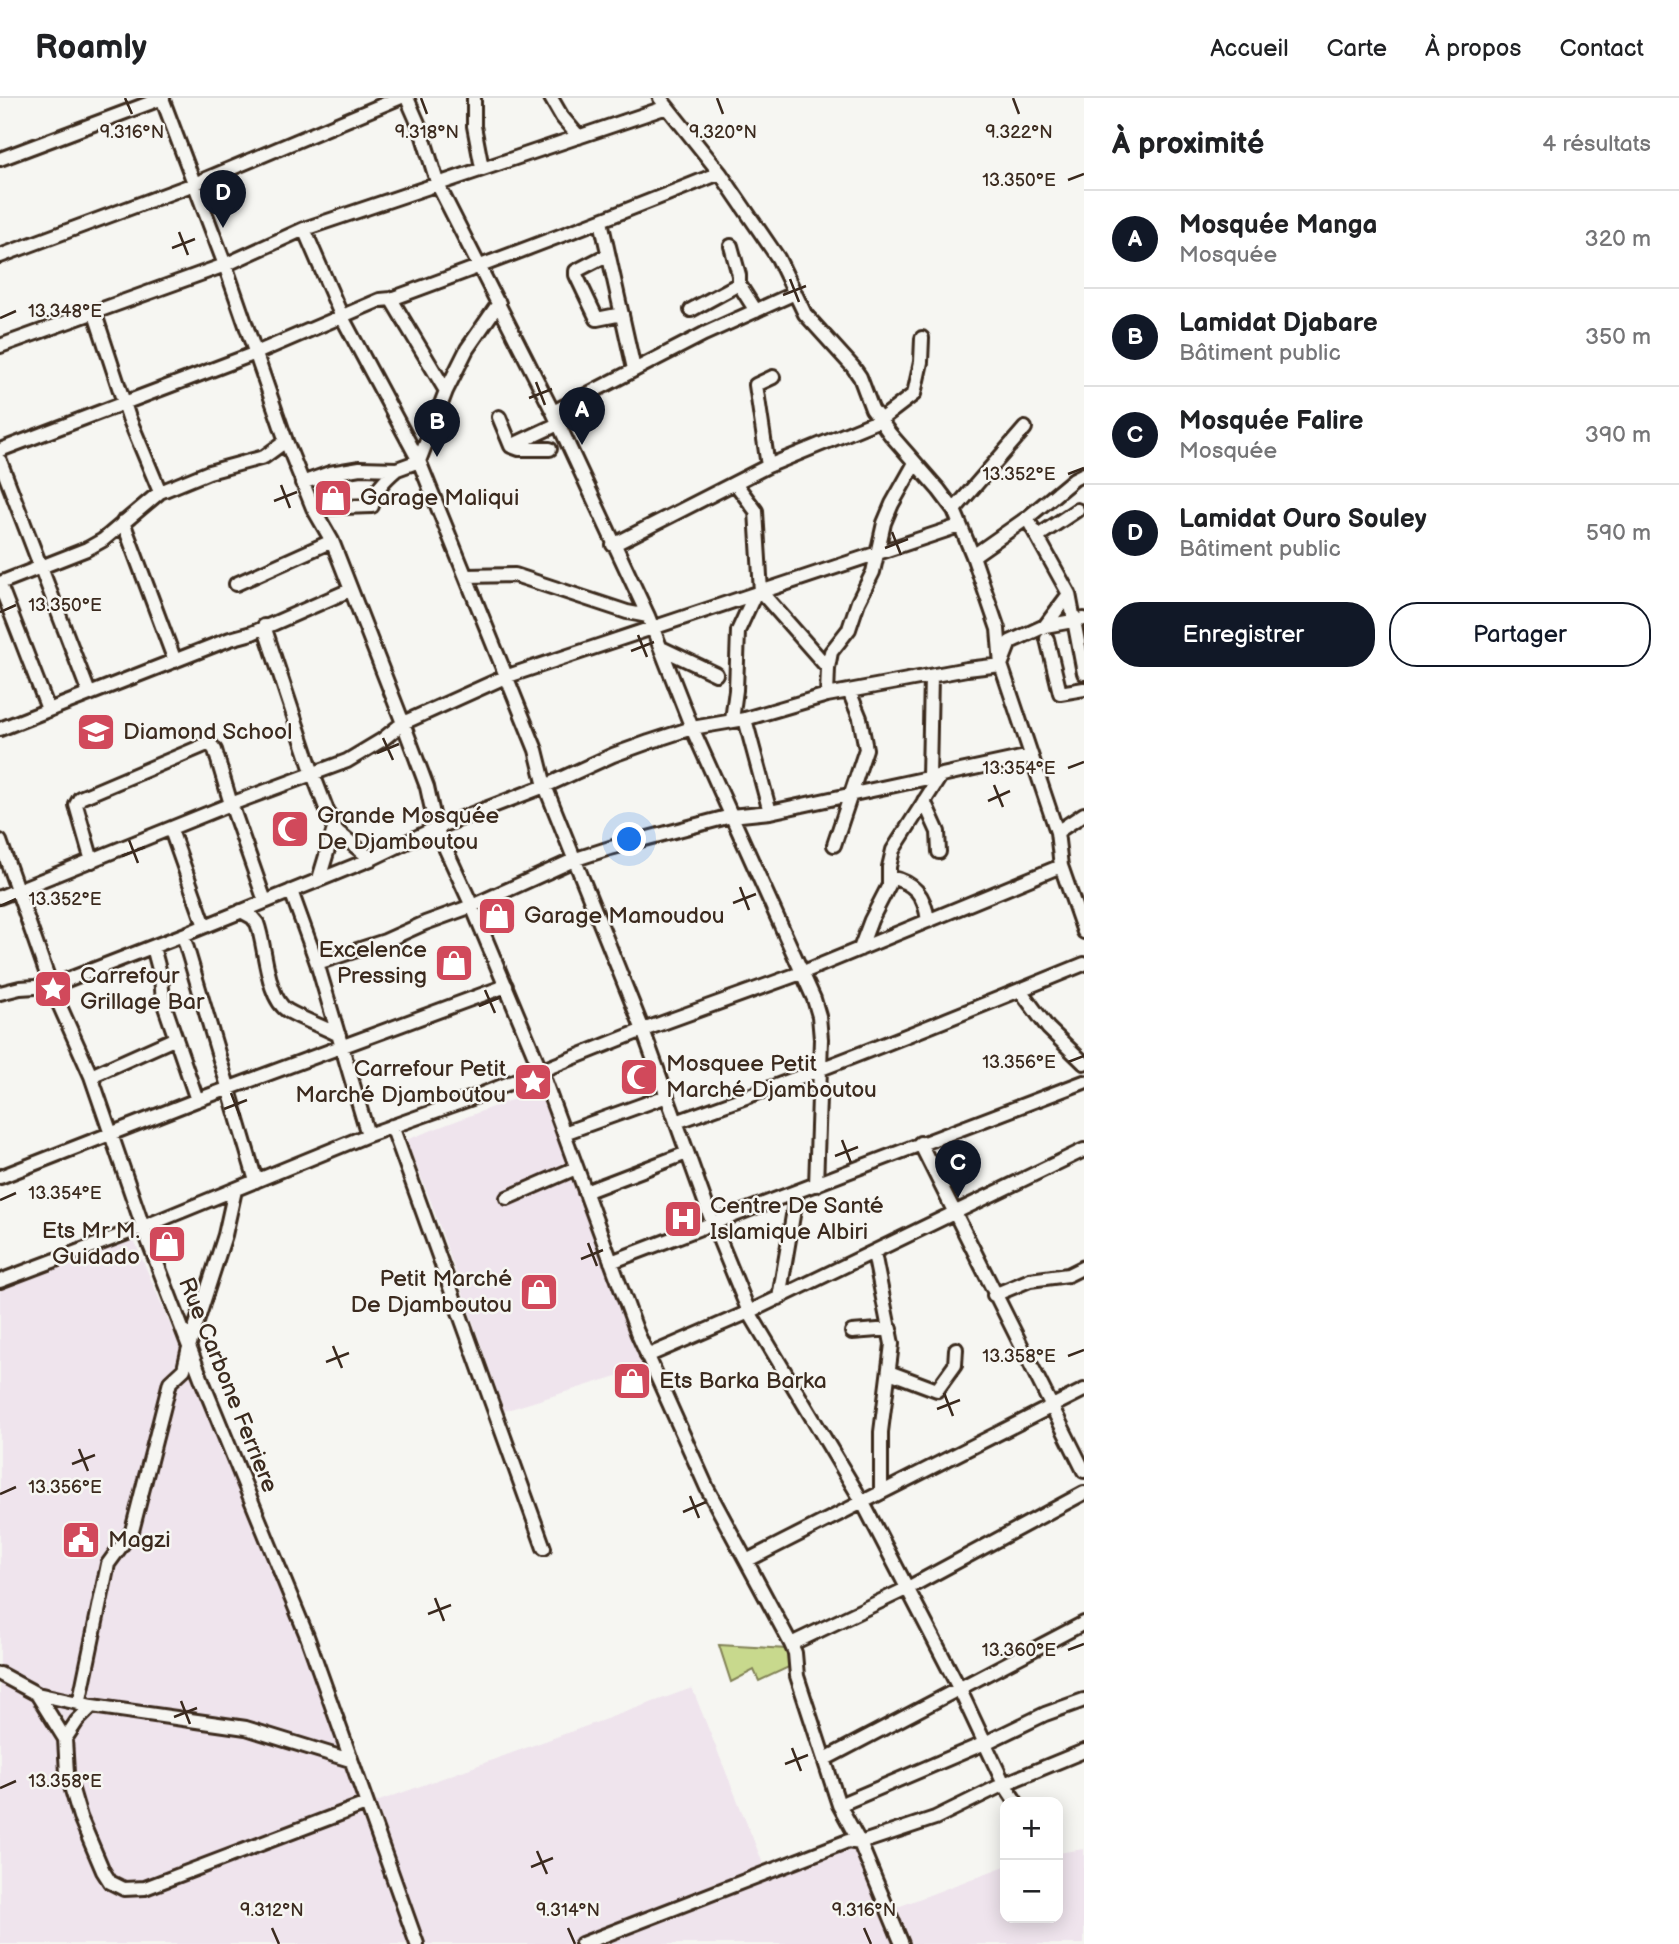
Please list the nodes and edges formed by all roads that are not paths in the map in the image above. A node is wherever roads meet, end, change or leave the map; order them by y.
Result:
1 (162, 98) edge
2 (398, 98) edge
3 (407, 98) edge
4 (474, 98) edge
5 (551, 98) edge
6 (664, 102) edge
7 (579, 137) junction
8 (0, 159) edge
9 (482, 168) junction
10 (719, 173) junction
11 (194, 184) junction
12 (438, 185) junction
13 (601, 221) junction
14 (304, 229) junction
15 (731, 246) dead end
16 (607, 255) junction
17 (0, 256) edge
18 (225, 265) junction
19 (481, 266) junction
20 (739, 284) junction
21 (795, 293) junction
22 (391, 299) junction
23 (499, 303) junction
24 (691, 310) dead end
25 (93, 311) junction
26 (756, 311) junction
27 (622, 314) junction
28 (342, 317) junction
29 (922, 338) dead end
30 (0, 346) edge
31 (256, 353) junction
32 (634, 369) junction
33 (773, 377) dead end
34 (446, 391) junction
35 (124, 402) junction
36 (499, 417) dead end
37 (555, 418) junction
38 (880, 420) junction
39 (1025, 428) dead end
40 (286, 441) junction
41 (511, 446) junction
42 (550, 449) dead end
43 (0, 450) edge
44 (0, 461) edge
45 (419, 461) junction
46 (915, 463) junction
47 (768, 466) junction
48 (397, 469) junction
49 (1084, 474) edge
50 (302, 483) junction
51 (735, 483) junction
52 (160, 492) junction
53 (313, 508) junction
54 (954, 510) junction
55 (1077, 510) dead end
56 (1027, 518) junction
57 (123, 522) junction
58 (959, 526) junction
59 (1038, 536) junction
60 (332, 541) junction
61 (613, 545) junction
62 (878, 553) junction
63 (973, 556) junction
64 (41, 567) junction
65 (467, 576) junction
66 (0, 584) edge
67 (236, 584) dead end
68 (350, 590) junction
69 (758, 593) junction
70 (1069, 594) junction
71 (648, 616) junction
72 (1080, 620) edge
73 (264, 626) junction
74 (652, 629) junction
75 (1046, 632) junction
76 (662, 648) junction
77 (175, 661) junction
78 (1001, 665) junction
79 (828, 668) junction
80 (1084, 673) edge
81 (716, 674) dead end
82 (930, 676) junction
83 (505, 677) junction
84 (1084, 689) edge
85 (849, 691) junction
86 (89, 693) junction
87 (827, 695) junction
88 (48, 709) junction
89 (738, 720) junction
90 (403, 723) junction
91 (0, 729) edge
92 (692, 729) junction
93 (1030, 756) junction
94 (313, 774) junction
95 (935, 776) junction
96 (545, 786) junction
97 (849, 795) junction
98 (924, 801) junction
99 (231, 804) junction
100 (770, 812) junction
101 (1084, 814) edge
102 (731, 816) junction
103 (436, 828) junction
104 (334, 829) junction
105 (171, 830) junction
106 (1057, 832) junction
107 (0, 841) edge
108 (834, 845) dead end
109 (939, 852) dead end
110 (371, 859) junction
111 (576, 859) junction
112 (92, 861) junction
113 (1061, 866) junction
114 (889, 877) junction
115 (319, 879) junction
116 (18, 891) junction
117 (291, 891) junction
118 (0, 897) edge
119 (265, 901) junction
120 (472, 906) junction
121 (241, 911) junction
122 (928, 921) junction
123 (205, 926) junction
124 (1084, 932) edge
125 (183, 935) junction
126 (153, 947) junction
127 (860, 949) junction
128 (317, 963) junction
129 (1084, 964) edge
130 (801, 973) junction
131 (51, 986) junction
132 (506, 986) junction
133 (1020, 990) junction
134 (0, 993) edge
135 (643, 1030) junction
136 (176, 1038) junction
137 (340, 1041) junction
138 (1084, 1063) edge
139 (821, 1068) junction
140 (541, 1071) junction
141 (91, 1076) junction
142 (1084, 1082) edge
143 (229, 1089) junction
144 (667, 1096) junction
145 (197, 1100) junction
146 (676, 1122) junction
147 (392, 1126) junction
148 (564, 1133) junction
149 (110, 1134) junction
150 (368, 1135) junction
151 (920, 1143) junction
152 (1084, 1150) edge
153 (687, 1153) junction
154 (576, 1168) junction
155 (1, 1172) edge
156 (256, 1181) junction
157 (816, 1185) junction
158 (235, 1189) junction
159 (585, 1192) junction
160 (797, 1192) junction
161 (507, 1198) dead end
162 (954, 1212) junction
163 (713, 1224) junction
164 (143, 1227) junction
165 (874, 1253) junction
166 (611, 1262) junction
167 (1084, 1267) edge
168 (0, 1281) edge
169 (994, 1295) junction
170 (779, 1298) junction
171 (749, 1312) junction
172 (891, 1329) junction
173 (852, 1332) dead end
174 (189, 1347) junction
175 (956, 1349) dead end
176 (647, 1356) junction
177 (889, 1372) junction
178 (1084, 1390) edge
179 (1050, 1407) junction
180 (1084, 1471) edge
181 (881, 1492) junction
182 (1084, 1493) edge
183 (862, 1501) junction
184 (544, 1548) dead end
185 (748, 1560) junction
186 (906, 1589) junction
187 (1084, 1623) edge
188 (791, 1644) junction
189 (0, 1674) edge
190 (959, 1688) junction
191 (37, 1694) junction
192 (1084, 1700) edge
193 (86, 1705) junction
194 (65, 1739) junction
195 (985, 1743) junction
196 (1084, 1751) edge
197 (825, 1759) junction
198 (350, 1760) junction
199 (1004, 1784) junction
200 (1013, 1797) edge
201 (366, 1804) junction
202 (839, 1805) junction
203 (860, 1843) junction
204 (417, 1944) edge
205 (582, 1944) edge
206 (902, 1944) edge

1 - 8 street
1 - 11 street
2 - 11 street
3 - 12 street
4 - 9 street
5 - 7 street
6 - 7 street
6 - 10 street
7 - 9 street
9 - 12 street
10 - 13 street
10 - 21 street
11 - 17 street
11 - 18 street
12 - 14 street
12 - 19 street
13 - 16 street
13 - 19 street
14 - 18 street
14 - 28 street
15 - 20 street
16 - 27 street
16 - 27 street
18 - 25 street
18 - 31 street
19 - 22 street
19 - 23 street
20 - 24 street
20 - 26 street
21 - 26 street
21 - 38 street
22 - 28 street
22 - 34 street
23 - 34 street
23 - 37 street
25 - 30 street
25 - 35 street
26 - 32 street
27 - 32 street
28 - 31 street
28 - 45 street
29 - 38 street
31 - 35 street
31 - 40 street
32 - 37 street
33 - 47 street
34 - 45 street
35 - 43 street
35 - 52 street
36 - 41 street
37 - 41 street
37 - 61 street
38 - 46 street
38 - 47 street
39 - 54 street
40 - 50 street
40 - 52 street
41 - 42 street
44 - 64 street
45 - 48 street
45 - 65 street
46 - 54 street
46 - 62 street
47 - 51 street
48 - 50 street
48 - 53 street
49 - 56 street
50 - 53 street
51 - 61 street
51 - 69 street
52 - 57 street
53 - 60 street
54 - 58 street
55 - 59 street
56 - 59 street
56 - 63 street
57 - 64 street
57 - 77 street
58 - 62 street
58 - 63 street
59 - 70 street
60 - 67 street
60 - 68 street
61 - 71 street
62 - 69 street
62 - 79 street
63 - 78 street
64 - 66 street
64 - 86 street
65 - 71 street
65 - 83 street
66 - 88 street
68 - 73 street
68 - 90 street
69 - 74 street
69 - 79 street
69 - 89 street
70 - 72 street
70 - 75 street
71 - 74 street
72 - 75 street
72 - 80 street
73 - 77 street
73 - 94 street
74 - 76 street
74 - 83 street
75 - 78 street
75 - 84 street
76 - 81 street
76 - 92 street
77 - 86 street
78 - 82 street
78 - 93 street
79 - 87 street
82 - 85 street
82 - 95 street
83 - 90 street
83 - 96 street
85 - 87 street
85 - 97 street
86 - 88 street
87 - 89 street
88 - 91 street
89 - 92 street
89 - 100 street
90 - 94 street
90 - 103 street
92 - 96 street
92 - 102 street
93 - 95 street
93 - 106 street
94 - 99 street
94 - 104 street
95 - 97 street
95 - 98 street
96 - 103 street
96 - 111 street
97 - 100 street
97 - 108 street
98 - 109 street
98 - 114 street
99 - 105 street
99 - 112 street
99 - 119 street
100 - 102 street
101 - 106 street
102 - 111 street
102 - 130 street
103 - 110 street
103 - 120 street
104 - 110 street
104 - 115 street
105 - 112 street
105 - 123 street
106 - 113 street
107 - 116 street, Rue Carbone Ferriere
110 - 115 street
111 - 120 street
111 - 135 street
112 - 116 street
113 - 122 street
113 - 124 street
114 - 122 street
114 - 127 street
115 - 117 street
116 - 118 street
116 - 131 street, Rue Carbone Ferriere
117 - 119 street
117 - 128 street
119 - 121 street
120 - 128 street
120 - 132 street
121 - 123 street
121 - 137 street
122 - 127 street
123 - 125 street
125 - 126 street
125 - 143 street
126 - 131 street
126 - 136 street
127 - 130 street
128 - 137 street
129 - 133 street
130 - 135 street
130 - 139 street
131 - 134 street
131 - 141 street, Rue Carbone Ferriere
132 - 137 street
132 - 140 street
133 - 138 street
133 - 139 street
135 - 140 street
135 - 144 street
136 - 141 street
136 - 145 street
137 - 143 street
137 - 150 street
139 - 146 street
139 - 157 street
140 - 147 street
140 - 148 street
141 - 149 street, Rue Carbone Ferriere
142 - 151 street
143 - 145 street
143 - 156 street
144 - 146 street
144 - 148 street
145 - 149 street
146 - 153 street
147 - 150 street
147 - 184 street
148 - 154 street
149 - 155 street
149 - 164 street, Rue Carbone Ferriere
150 - 156 street
151 - 157 street
151 - 162 street
152 - 162 street
153 - 159 street
153 - 163 street
154 - 159 street
154 - 161 street
156 - 158 street
157 - 160 street
158 - 164 street
158 - 174 street
159 - 166 street
160 - 163 street
160 - 170 street
162 - 165 street
162 - 169 street
163 - 166 street
163 - 171 street
164 - 168 street
164 - 174 street, Rue Carbone Ferriere
165 - 170 street
165 - 172 street
166 - 176 street
167 - 169 street
169 - 179 street
170 - 171 street
171 - 176 street
171 - 183 street
172 - 173 street
172 - 177 street
174 - 193 street
174 - 198 street, Rue Carbone Ferriere
175 - 177 street
176 - 185 street
177 - 181 street
178 - 179 street
179 - 180 street
179 - 181 street
181 - 183 street
182 - 186 street
183 - 185 street
183 - 186 street
185 - 188 street
186 - 188 street
186 - 190 street
187 - 190 street
188 - 197 street
189 - 191 street
190 - 195 street
190 - 197 street
191 - 193 street
191 - 194 street
192 - 195 street
193 - 194 street
193 - 198 street
194 - 201 street
195 - 199 street
195 - 202 street
196 - 199 street
197 - 202 street
198 - 201 street, Rue Carbone Ferriere
199 - 200 street
199 - 203 street
201 - 204 street, Rue Carbone Ferriere
202 - 203 street
203 - 205 street
203 - 206 street

